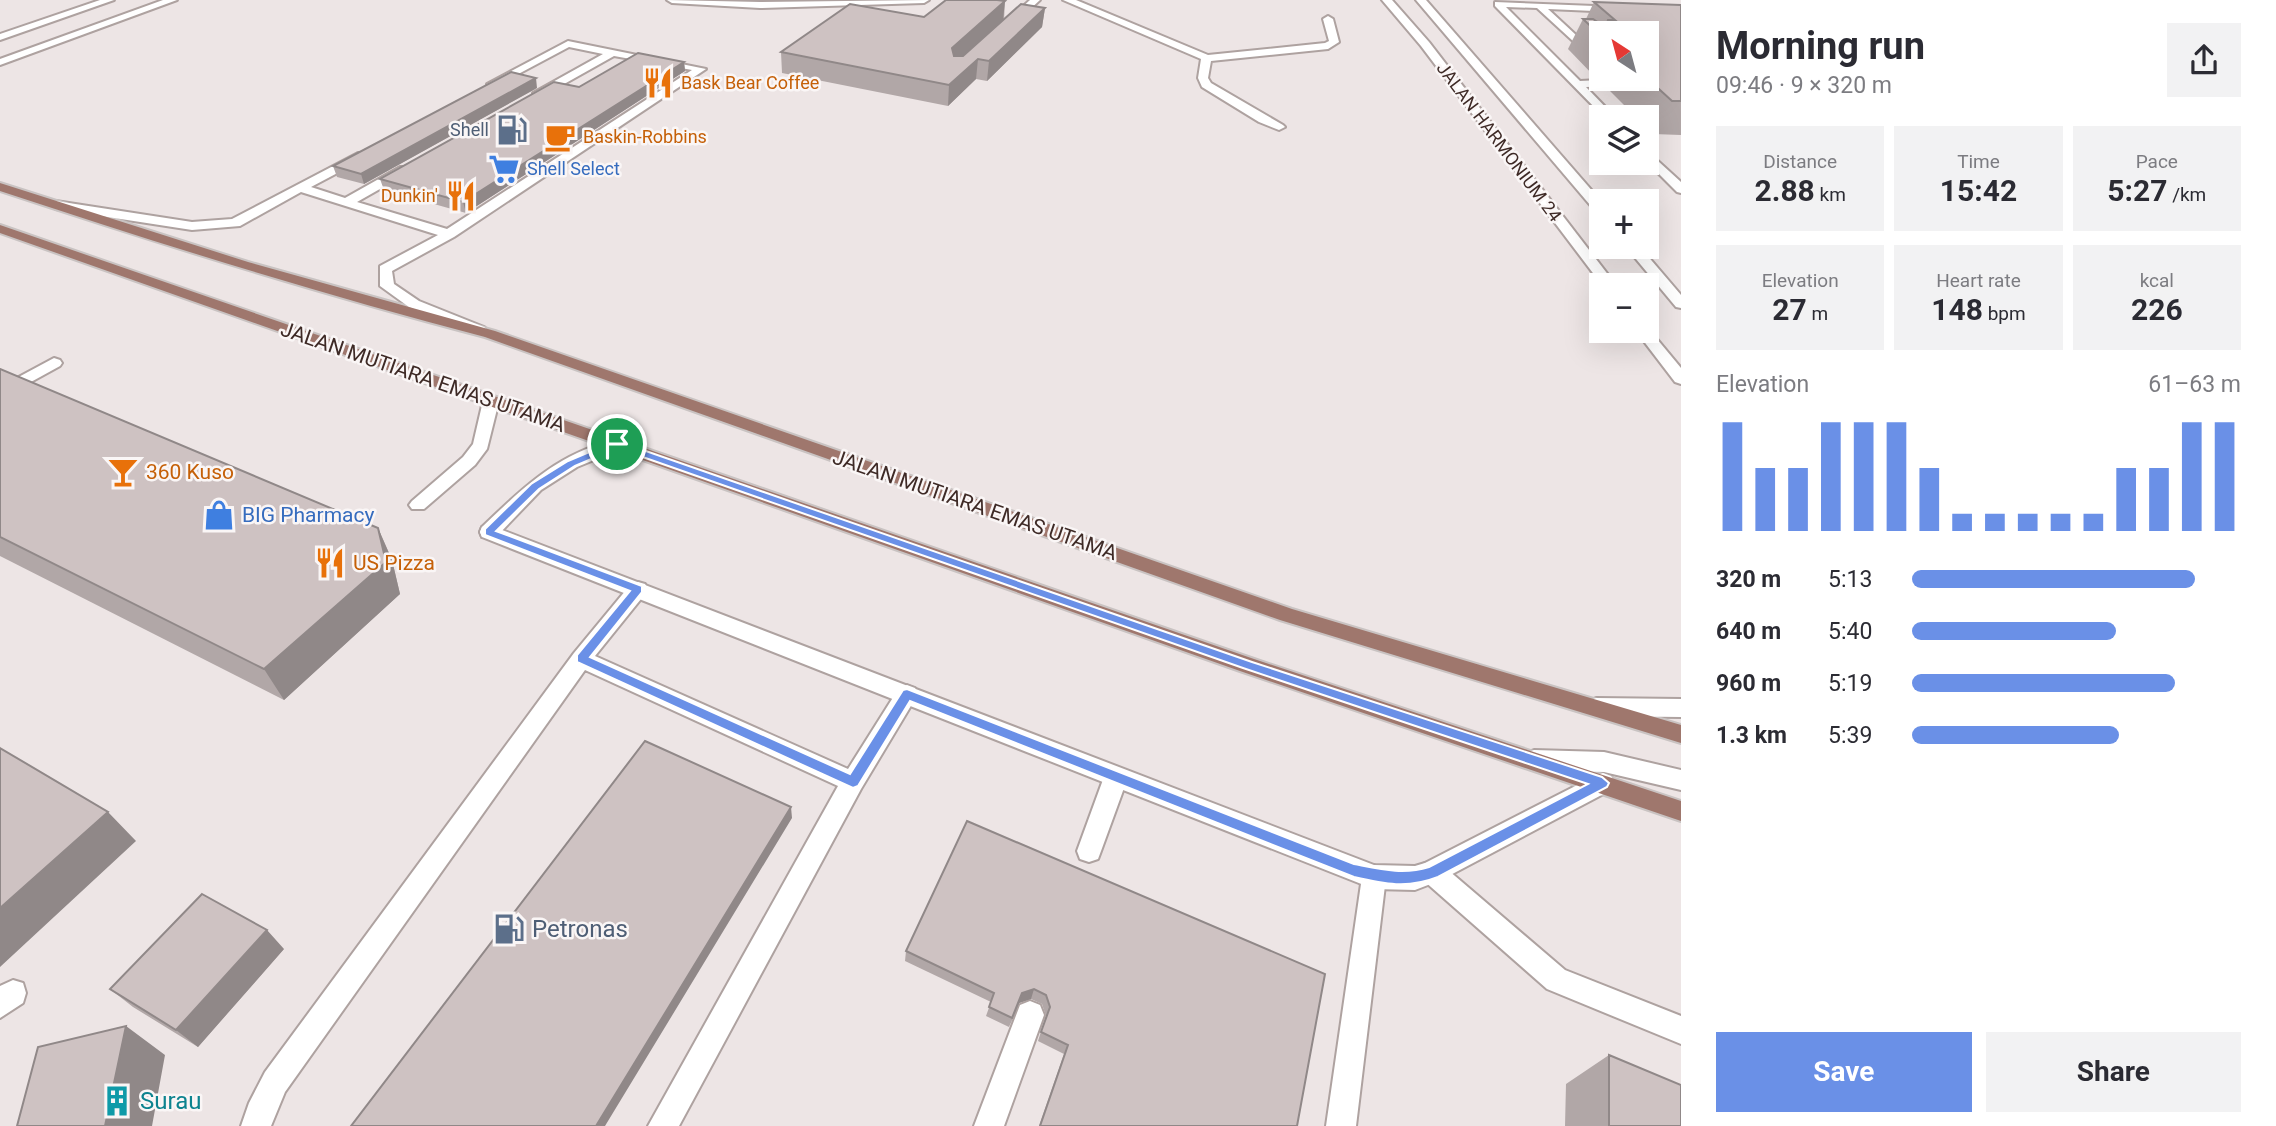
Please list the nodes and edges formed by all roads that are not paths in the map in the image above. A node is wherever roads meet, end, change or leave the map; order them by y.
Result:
1 (108, 0) edge
2 (172, 0) edge
3 (672, 0) edge
4 (925, 0) edge
5 (1035, 0) edge
6 (1068, 0) edge
7 (1387, 0) edge
8 (1421, 0) edge
9 (1606, 0) edge
10 (1540, 6) junction
11 (1617, 9) junction
12 (1630, 10) edge
13 (1328, 19) dead end
14 (1520, 26) junction
15 (1005, 27) edge
16 (1562, 27) junction
17 (0, 37) edge
18 (1586, 50) dead end
19 (612, 52) junction
20 (1206, 58) junction
21 (0, 62) edge
22 (1577, 84) junction
23 (1589, 84) edge
24 (483, 89) edge
25 (528, 100) edge
26 (1598, 105) edge
27 (1279, 127) dead end
28 (373, 148) edge
29 (420, 161) edge
30 (1659, 167) edge
31 (0, 187) edge
32 (300, 188) junction
33 (1681, 189) edge
34 (1589, 195) edge
35 (347, 202) junction
36 (55, 205) junction
37 (0, 229) edge
38 (449, 234) junction
39 (1643, 259) edge
40 (1600, 273) edge
41 (1681, 304) edge
42 (490, 334) junction
43 (1653, 343) edge
44 (54, 363) dead end
45 (1681, 379) edge
46 (0, 394) edge
47 (491, 401) junction
48 (617, 444) junction
49 (418, 505) dead end
50 (638, 589) junction
51 (581, 659) junction
52 (907, 694) junction
53 (1591, 707) junction
54 (1681, 708) edge
55 (1681, 734) edge
56 (1528, 760) junction
57 (1116, 777) junction
58 (1681, 780) edge
59 (853, 782) junction
60 (1602, 783) junction
61 (1681, 811) edge
62 (1089, 851) dead end
63 (1433, 872) junction
64 (1374, 877) junction
65 (1030, 1015) dead end
66 (1681, 1030) edge
67 (256, 1126) edge
68 (663, 1126) edge
69 (989, 1126) edge
70 (1341, 1126) edge

1 - 17 street
2 - 21 street
3 - 4 street
5 - 15 street
6 - 20 street
7 - 40 street, JALAN HARMONIUM 24
8 - 34 street, JALAN HARMONIUM 24
9 - 11 street
10 - 11 street
10 - 14 street
10 - 16 street
11 - 12 street
13 - 20 street
14 - 16 street
14 - 22 street
16 - 18 street
19 - 24 street
19 - 25 street
19 - 38 street
20 - 27 street
22 - 23 street
22 - 26 street
28 - 32 street
29 - 35 street
30 - 33 street
31 - 36 main road, JALAN MUTIARA EMAS UTAMA
32 - 35 street
32 - 36 street
35 - 38 street
36 - 42 main road, JALAN MUTIARA EMAS UTAMA
37 - 47 main road, JALAN MUTIARA EMAS UTAMA
38 - 42 street
39 - 41 street
42 - 53 main road, JALAN MUTIARA EMAS UTAMA
43 - 45 street
44 - 46 street
47 - 48 main road, JALAN MUTIARA EMAS UTAMA
47 - 49 street
48 - 50 street
48 - 56 main road, JALAN MUTIARA EMAS UTAMA
50 - 51 street
50 - 52 street
51 - 59 street
51 - 67 street
52 - 57 street
52 - 59 street
53 - 54 street
53 - 55 main road, JALAN MUTIARA EMAS UTAMA
56 - 58 street
56 - 60 main road, JALAN MUTIARA EMAS UTAMA
57 - 62 street
57 - 64 street
59 - 68 street
60 - 61 main road, JALAN MUTIARA EMAS UTAMA
60 - 63 street
63 - 64 street
63 - 66 street
64 - 70 street
65 - 69 street

